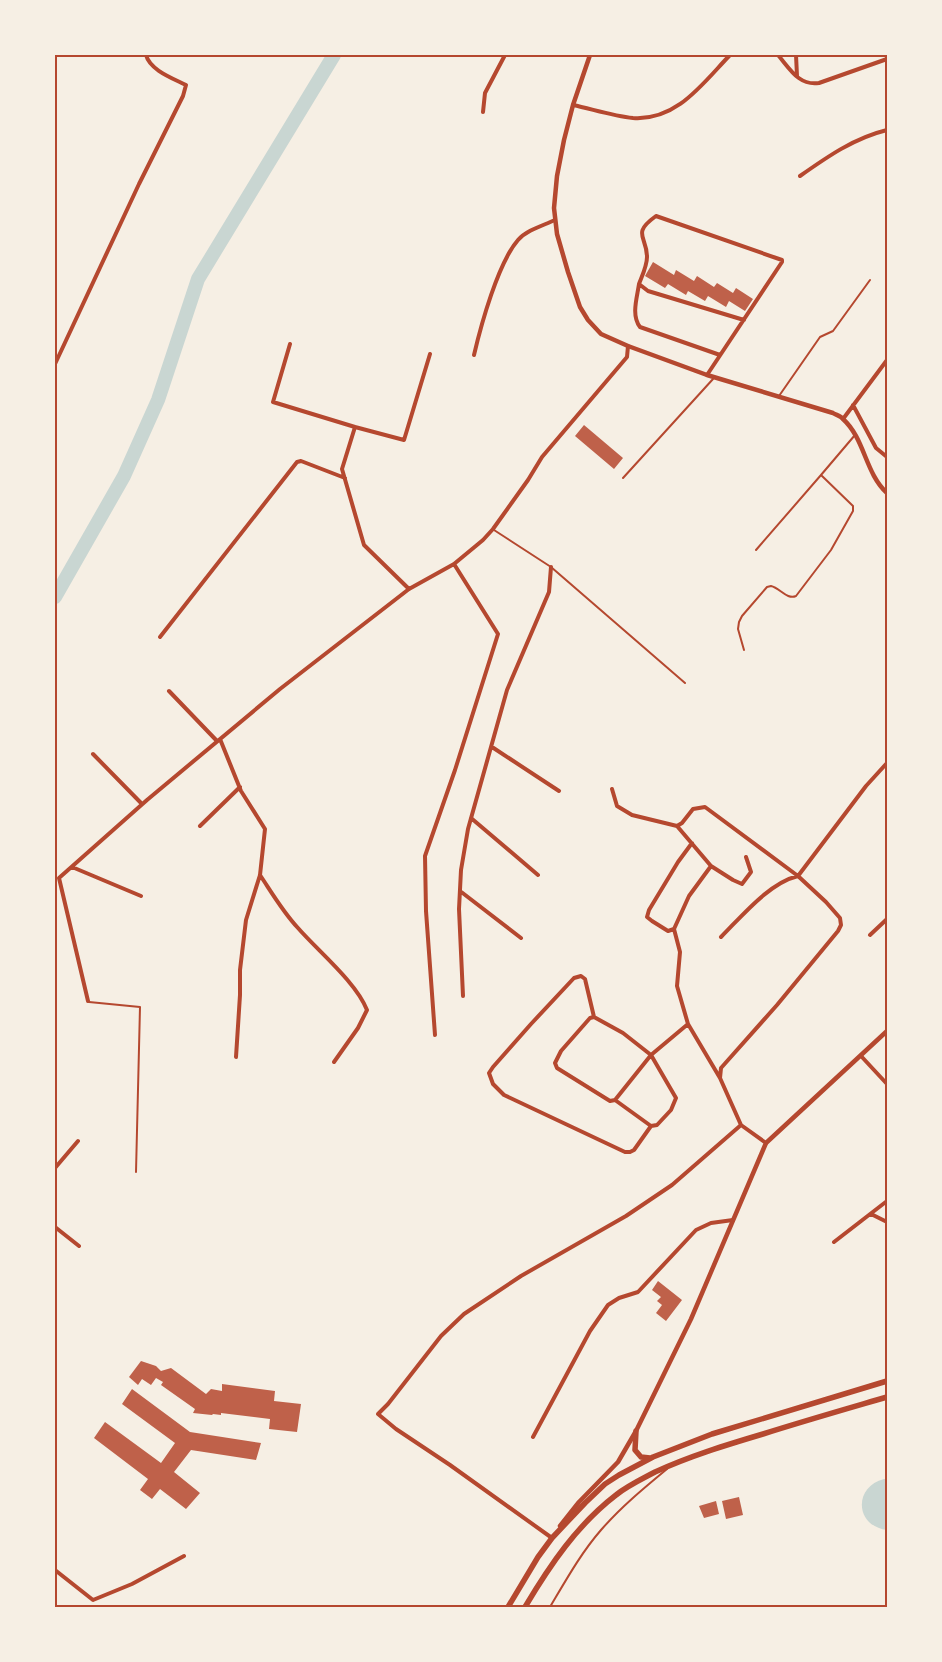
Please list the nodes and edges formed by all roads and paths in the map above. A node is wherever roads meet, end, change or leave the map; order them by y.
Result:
1 (146, 55) edge
2 (505, 55) edge
3 (590, 55) edge
4 (730, 55) edge
5 (778, 55) edge
6 (796, 55) edge
7 (887, 59) edge
8 (796, 76) junction
9 (573, 104) junction
10 (483, 112) dead end
11 (887, 130) edge
12 (800, 176) dead end
13 (554, 220) junction
14 (870, 280) dead end
15 (639, 284) junction
16 (744, 320) junction
17 (290, 344) dead end
18 (628, 346) junction
19 (430, 354) dead end
20 (474, 355) dead end
21 (720, 355) junction
22 (887, 360) edge
23 (55, 364) edge
24 (707, 375) junction
25 (715, 377) junction
26 (778, 397) junction
27 (853, 405) junction
28 (843, 419) junction
29 (355, 427) junction
30 (855, 436) junction
31 (887, 457) edge
32 (822, 475) junction
33 (345, 478) junction
34 (623, 478) dead end
35 (887, 493) edge
36 (493, 529) junction
37 (756, 550) dead end
38 (454, 564) junction
39 (551, 567) junction
40 (409, 589) junction
41 (160, 637) dead end
42 (744, 650) dead end
43 (684, 683) dead end
44 (169, 691) dead end
45 (219, 740) junction
46 (492, 747) junction
47 (93, 754) dead end
48 (887, 763) edge
49 (240, 787) junction
50 (612, 789) dead end
51 (559, 792) dead end
52 (142, 804) junction
53 (471, 818) junction
54 (200, 826) dead end
55 (677, 826) junction
56 (692, 843) junction
57 (746, 857) dead end
58 (711, 866) junction
59 (72, 867) junction
60 (260, 875) junction
61 (538, 875) dead end
62 (798, 876) junction
63 (57, 879) edge
64 (460, 891) junction
65 (141, 896) dead end
66 (887, 919) edge
67 (674, 929) junction
68 (870, 936) dead end
69 (721, 937) dead end
70 (521, 938) dead end
71 (464, 996) dead end
72 (88, 1002) joint
73 (594, 1017) junction
74 (688, 1024) junction
75 (887, 1031) edge
76 (435, 1035) dead end
77 (651, 1055) junction
78 (861, 1056) junction
79 (236, 1057) dead end
80 (334, 1062) dead end
81 (720, 1078) junction
82 (887, 1084) edge
83 (615, 1100) junction
84 (741, 1125) junction
85 (651, 1126) junction
86 (78, 1141) dead end
87 (766, 1143) junction
88 (55, 1168) edge
89 (136, 1172) dead end
90 (887, 1201) edge
91 (871, 1214) junction
92 (733, 1220) junction
93 (887, 1222) edge
94 (55, 1227) edge
95 (834, 1242) dead end
96 (79, 1246) dead end
97 (887, 1381) edge
98 (887, 1396) edge
99 (636, 1432) junction
100 (533, 1437) dead end
101 (650, 1458) junction
102 (674, 1464) junction
103 (552, 1538) junction
104 (184, 1556) dead end
105 (55, 1570) edge
106 (508, 1607) edge
107 (525, 1607) edge
108 (550, 1607) edge

1 - 23 street
2 - 10 street
3 - 9 street
4 - 9 street
5 - 8 street
6 - 8 street
7 - 8 street
9 - 13 street
11 - 12 street
13 - 18 street
13 - 20 street
14 - 26 lane
15 - 16 street
15 - 16 street
15 - 21 street
16 - 21 street
17 - 29 street
18 - 24 street
18 - 36 street
19 - 29 street
21 - 24 street
22 - 27 street
24 - 25 street
25 - 26 street
25 - 34 lane
26 - 28 street
27 - 28 street
27 - 31 street
28 - 30 street
29 - 33 street
30 - 32 lane
30 - 35 street
32 - 37 lane
32 - 42 lane
33 - 40 street
33 - 41 street
36 - 38 street
36 - 39 lane
38 - 40 street
38 - 76 street
39 - 43 lane
39 - 46 street
40 - 45 street
44 - 45 street
45 - 49 street
45 - 52 street
46 - 51 street
46 - 53 street
47 - 52 street
48 - 62 street
49 - 54 street
49 - 60 street
50 - 55 street
52 - 59 street
53 - 61 street
53 - 64 street
55 - 56 street
55 - 62 street
56 - 58 street
56 - 67 street
57 - 58 street
58 - 67 street
59 - 63 street
59 - 65 street
60 - 79 street
60 - 80 street
62 - 69 street
62 - 81 street
63 - 72 street
64 - 70 street
64 - 71 street
66 - 68 street
67 - 74 street
72 - 89 lane
73 - 77 street
73 - 83 street
73 - 85 street
74 - 77 street
74 - 81 street
75 - 78 street
77 - 83 street
77 - 85 street
78 - 82 street
78 - 87 street
81 - 84 street
83 - 85 street
84 - 87 street
84 - 103 street
86 - 88 street
87 - 92 street
90 - 91 street
91 - 93 street
91 - 95 street
92 - 99 street
92 - 100 street
94 - 96 street
97 - 101 main road
98 - 102 main road
99 - 101 main road
99 - 103 street
101 - 103 main road
102 - 107 main road
102 - 108 lane
103 - 106 main road
104 - 105 street

